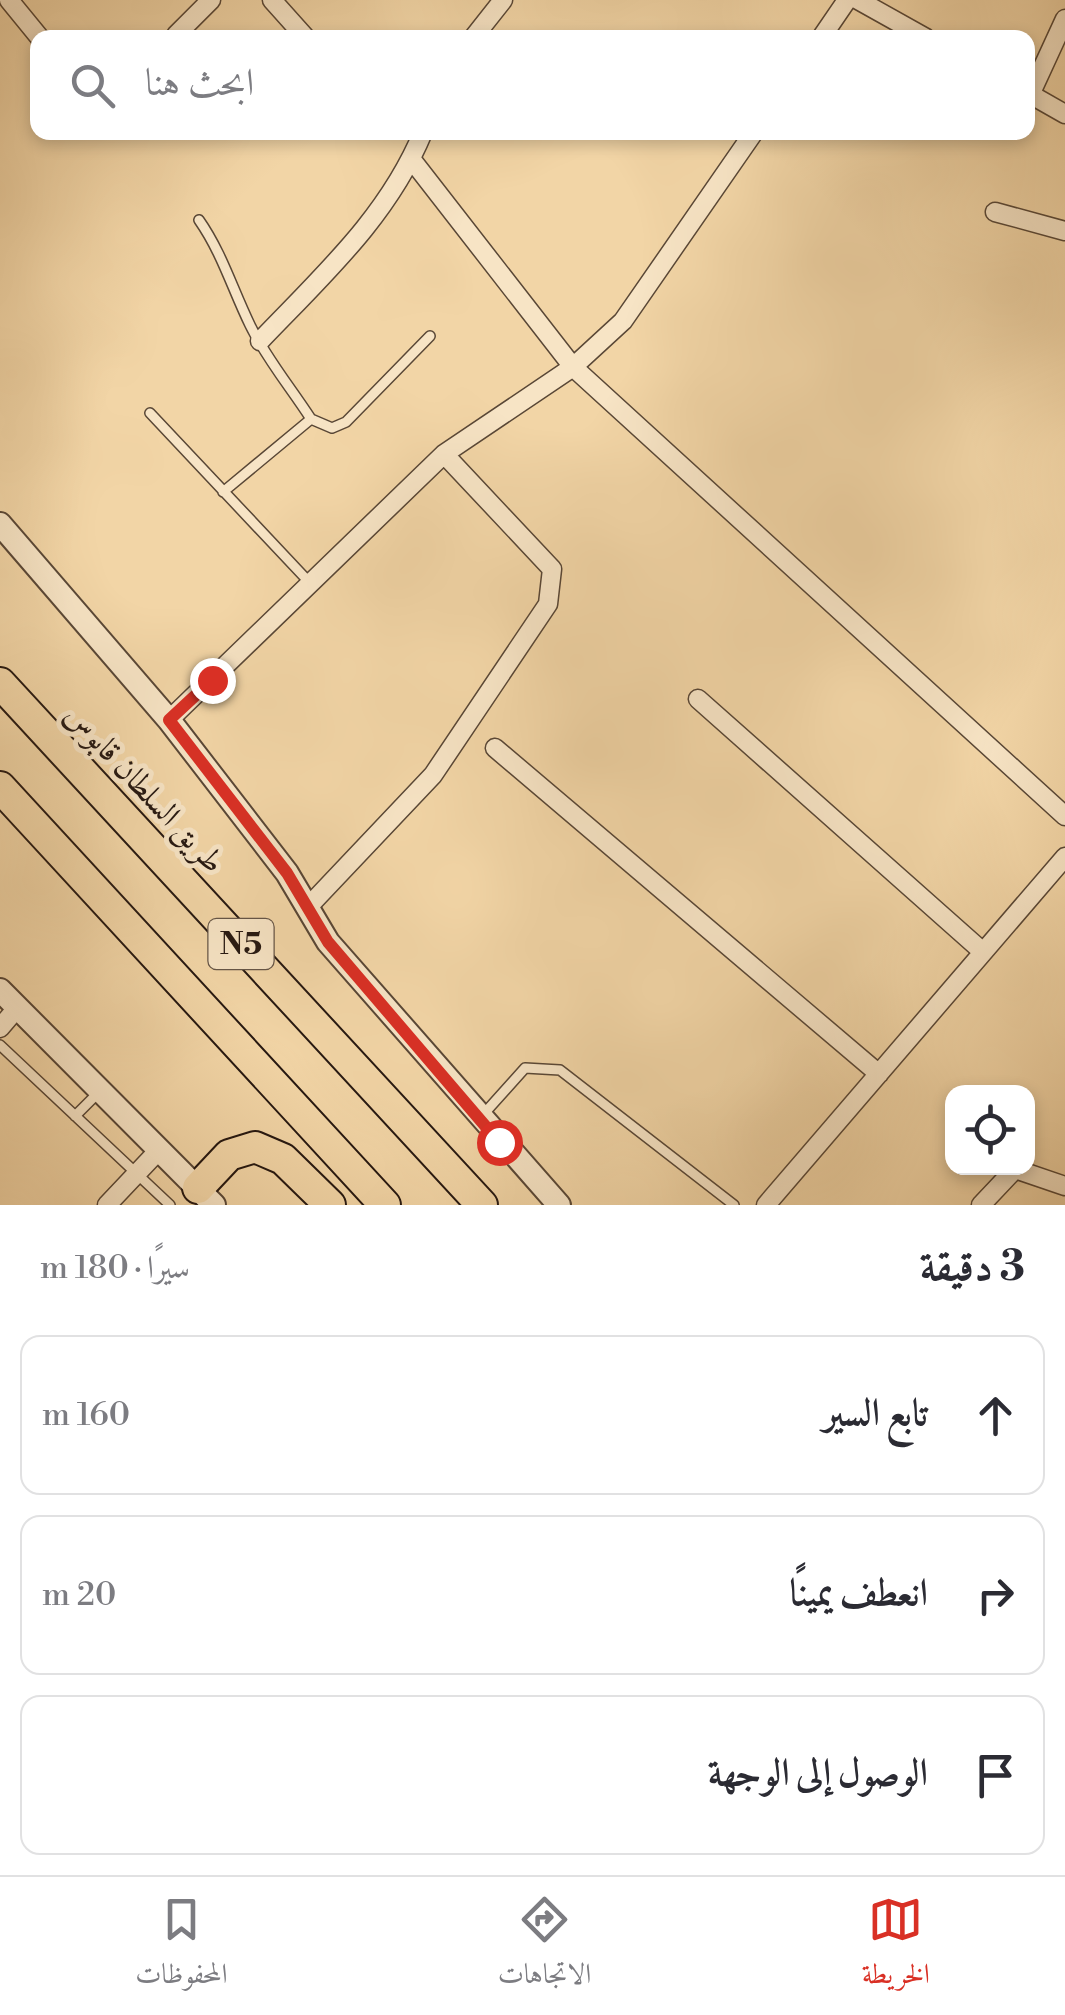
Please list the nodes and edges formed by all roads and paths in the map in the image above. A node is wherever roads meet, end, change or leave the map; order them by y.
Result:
1 (9, 0) edge
2 (211, 0) edge
3 (272, 0) edge
4 (504, 0) edge
5 (847, 0) edge
6 (858, 0) edge
7 (1065, 19) edge
8 (33, 30) edge
9 (181, 30) edge
10 (299, 30) edge
11 (480, 30) edge
12 (826, 30) edge
13 (912, 30) edge
14 (1035, 82) edge
15 (1035, 97) edge
16 (1065, 114) edge
17 (420, 140) edge
18 (748, 140) edge
19 (412, 160) junction
20 (994, 212) dead end
21 (199, 220) dead end
22 (1065, 231) edge
23 (430, 336) dead end
24 (260, 341) junction
25 (573, 367) junction
26 (150, 413) dead end
27 (310, 419) junction
28 (444, 454) junction
29 (224, 492) junction
30 (0, 524) edge
31 (312, 585) junction
32 (0, 683) edge
33 (698, 699) dead end
34 (169, 720) junction
35 (495, 748) dead end
36 (0, 786) edge
37 (1065, 816) edge
38 (1065, 857) edge
39 (308, 907) junction
40 (983, 952) junction
41 (0, 990) edge
42 (17, 1008) junction
43 (0, 1028) edge
44 (0, 1046) edge
45 (879, 1074) junction
46 (100, 1091) junction
47 (75, 1116) junction
48 (480, 1119) junction
49 (159, 1150) junction
50 (136, 1174) junction
51 (1065, 1186) edge
52 (206, 1197) edge
53 (107, 1205) edge
54 (170, 1205) edge
55 (330, 1205) edge
56 (385, 1205) edge
57 (482, 1205) edge
58 (559, 1205) edge
59 (734, 1205) edge
60 (766, 1205) edge
61 (980, 1205) edge

1 - 8 street
2 - 9 street
3 - 10 street
4 - 11 street
5 - 12 street
6 - 13 street
7 - 14 street
15 - 16 street
17 - 19 street
18 - 25 street
19 - 24 street
19 - 25 street
20 - 22 street
21 - 24 lane
23 - 27 lane
24 - 27 lane
25 - 28 street
25 - 37 street
26 - 29 lane
27 - 29 lane
28 - 31 street
28 - 39 street
29 - 31 lane
30 - 34 street
31 - 34 street
32 - 57 highway, طريق السلطان قابوس / N5
33 - 40 street
34 - 39 street
35 - 45 street
36 - 56 highway, N5
38 - 40 street
39 - 48 street
40 - 45 street
41 - 42 street
42 - 43 street
42 - 46 street
44 - 47 lane
45 - 60 street
46 - 47 lane
46 - 49 street
47 - 50 lane
48 - 58 street
48 - 59 lane
49 - 50 street
49 - 52 street
50 - 53 street
50 - 54 lane
51 - 61 street
52 - 55 highway

